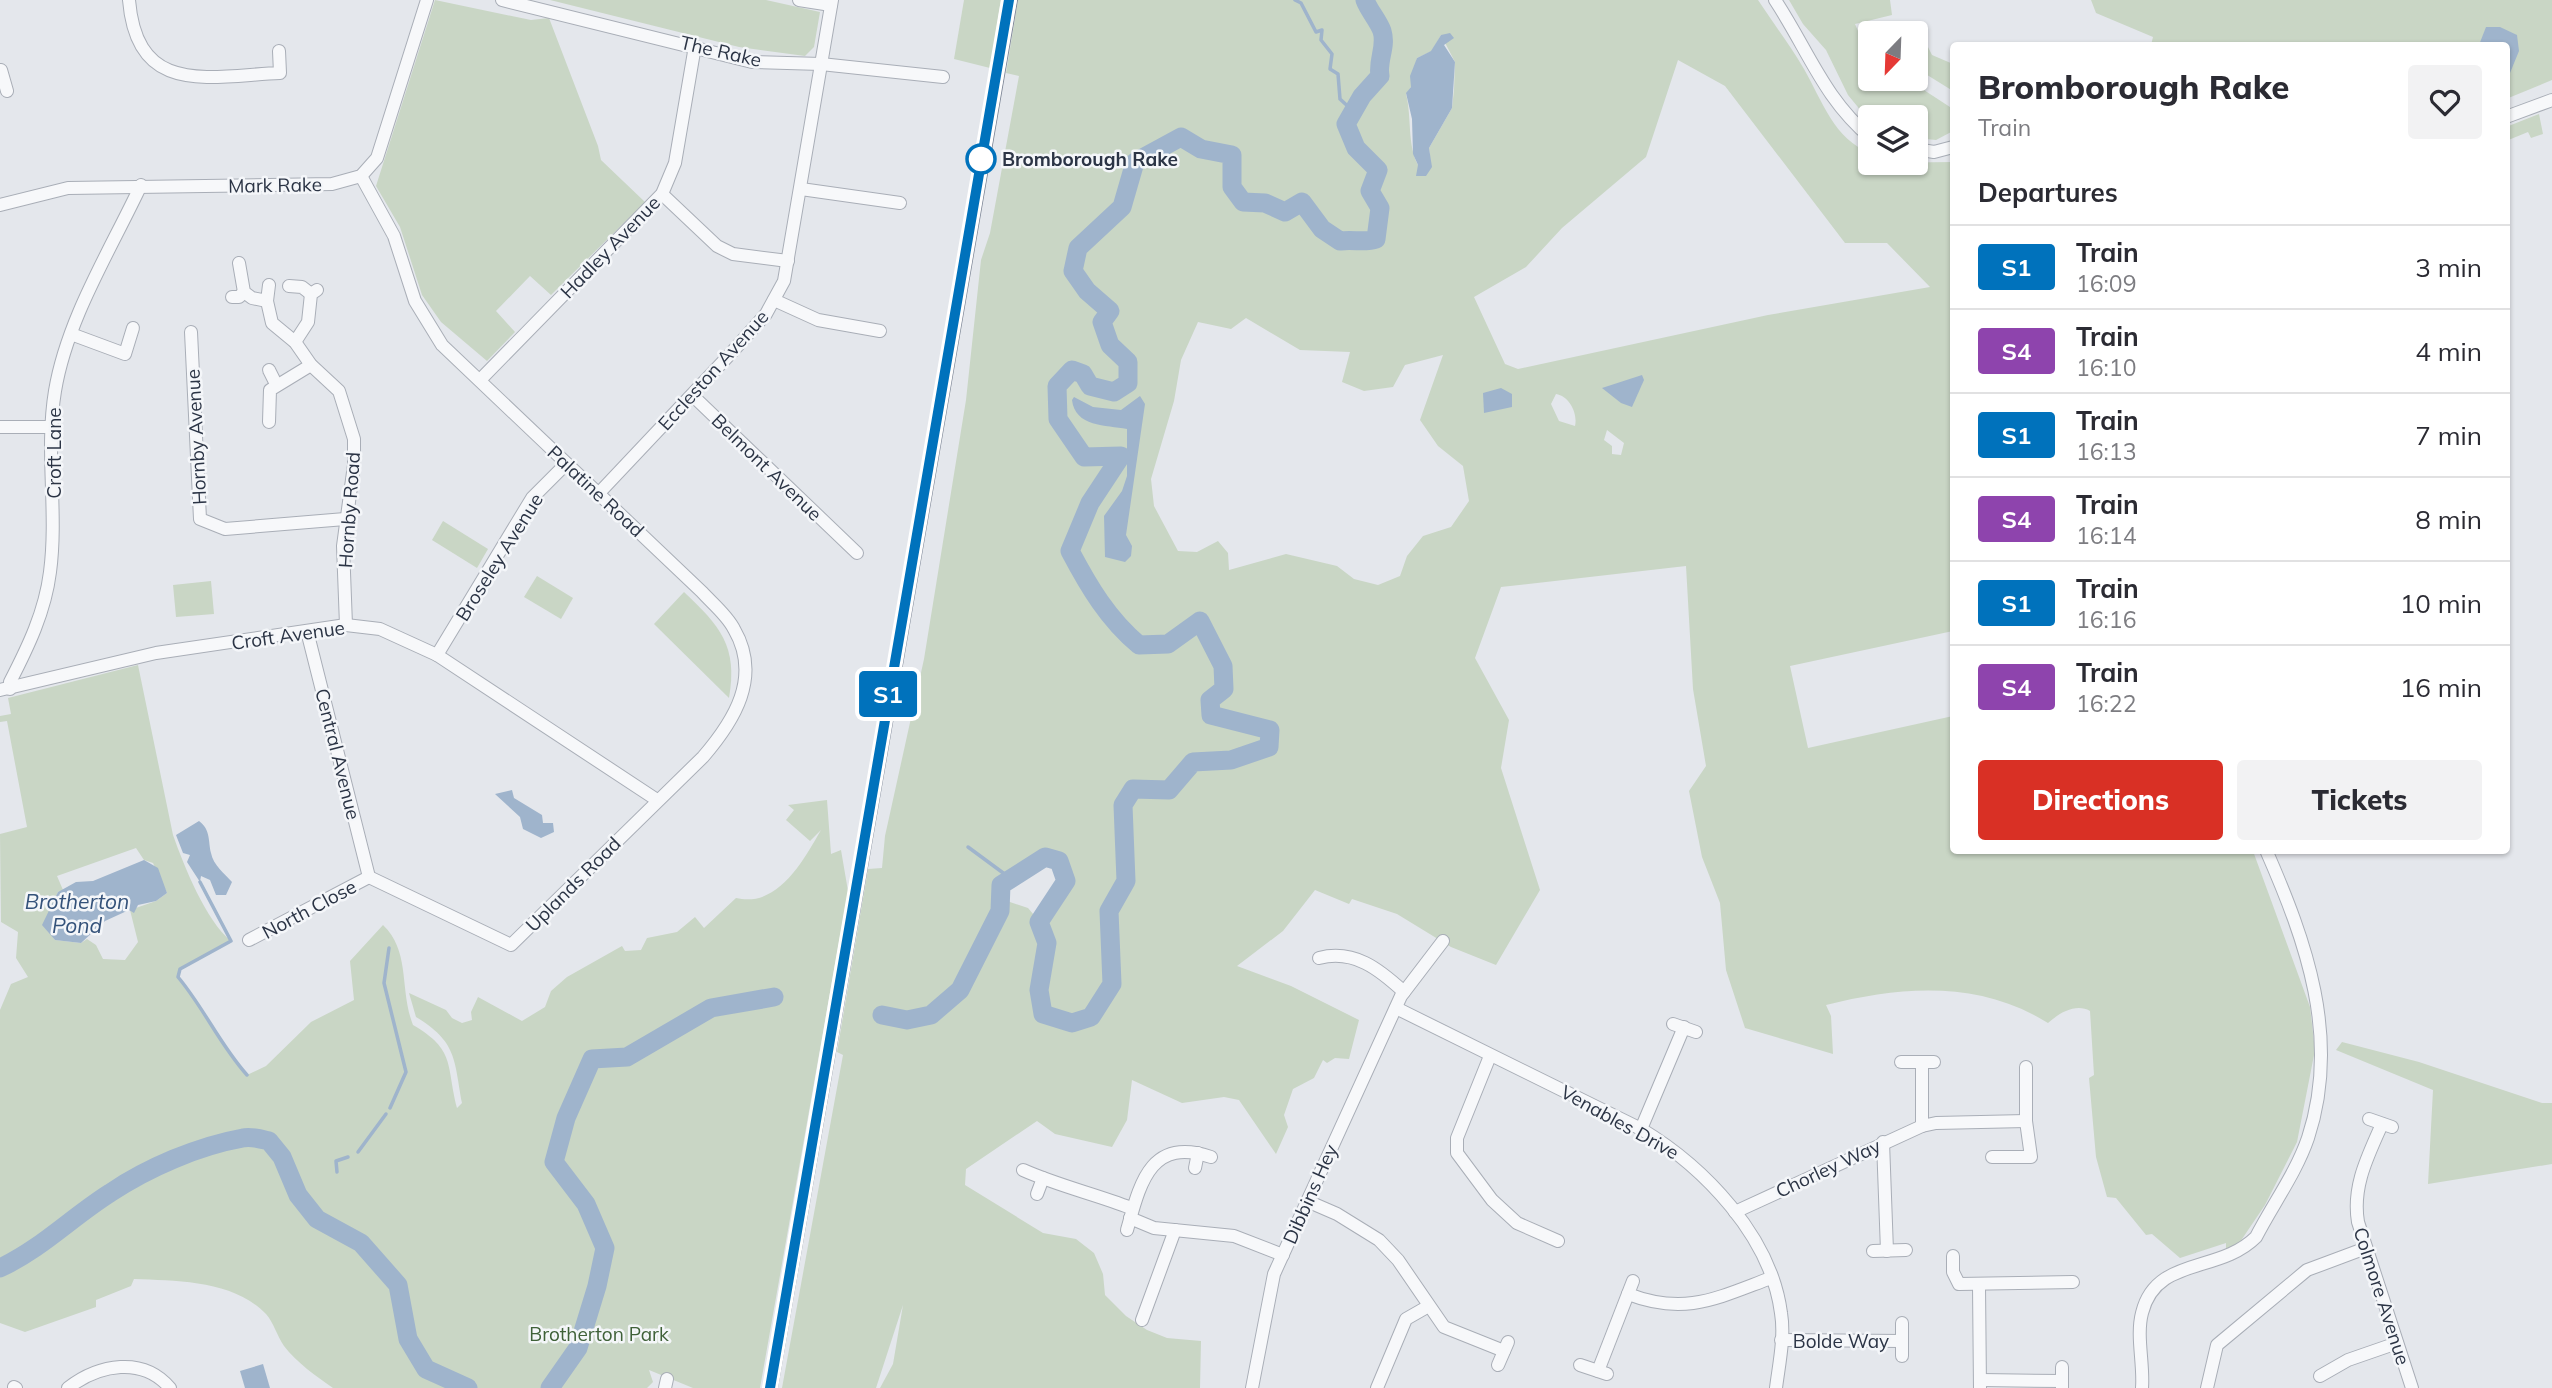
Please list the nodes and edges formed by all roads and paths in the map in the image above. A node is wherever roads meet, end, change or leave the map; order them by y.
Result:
1 (129, 0) edge
2 (426, 0) edge
3 (502, 0) edge
4 (799, 0) edge
5 (1775, 0) edge
6 (519, 2) edge
7 (831, 2) edge
8 (695, 46) junction
9 (279, 51) dead end
10 (155, 63) junction
11 (821, 64) junction
12 (1, 70) edge
13 (146, 73) dead end
14 (943, 77) dead end
15 (7, 92) edge
16 (2552, 100) edge
17 (2510, 116) edge
18 (1858, 127) edge
19 (1950, 148) edge
20 (1928, 151) edge
21 (361, 176) junction
22 (141, 185) junction
23 (801, 189) junction
24 (662, 194) junction
25 (900, 203) dead end
26 (0, 205) edge
27 (788, 261) junction
28 (239, 263) dead end
29 (269, 285) dead end
30 (289, 286) dead end
31 (774, 300) junction
32 (267, 301) junction
33 (133, 328) dead end
34 (880, 331) dead end
35 (191, 332) dead end
36 (71, 334) junction
37 (295, 342) junction
38 (311, 365) junction
39 (269, 370) dead end
40 (481, 380) junction
41 (276, 384) junction
42 (691, 395) junction
43 (269, 422) dead end
44 (0, 427) edge
45 (51, 427) junction
46 (566, 464) junction
47 (600, 492) junction
48 (345, 519) junction
49 (857, 553) dead end
50 (346, 625) junction
51 (307, 631) junction
52 (437, 655) junction
53 (5, 690) edge
54 (657, 800) junction
55 (2268, 854) edge
56 (369, 877) junction
57 (249, 940) dead end
58 (1443, 941) dead end
59 (1325, 952) dead end
60 (1404, 992) junction
61 (1396, 1008) junction
62 (1684, 1028) dead end
63 (1490, 1056) junction
64 (1901, 1062) dead end
65 (2026, 1067) dead end
66 (2026, 1121) junction
67 (2381, 1123) dead end
68 (1922, 1126) junction
69 (1641, 1129) junction
70 (1883, 1142) junction
71 (1198, 1153) junction
72 (1211, 1157) dead end
73 (1992, 1157) dead end
74 (1195, 1168) dead end
75 (1023, 1170) dead end
76 (1043, 1178) junction
77 (1037, 1194) dead end
78 (1307, 1201) junction
79 (1735, 1212) junction
80 (1129, 1219) junction
81 (1175, 1230) junction
82 (1559, 1241) dead end
83 (2367, 1248) junction
84 (1906, 1250) dead end
85 (1873, 1251) dead end
86 (1887, 1251) junction
87 (1283, 1255) junction
88 (1953, 1256) dead end
89 (1771, 1278) junction
90 (1633, 1281) dead end
91 (2073, 1282) dead end
92 (1979, 1286) junction
93 (1628, 1294) junction
94 (1147, 1305) junction
95 (1427, 1307) junction
96 (1162, 1310) dead end
97 (1142, 1320) dead end
98 (1902, 1323) dead end
99 (1781, 1340) junction
100 (1902, 1341) junction
101 (2397, 1343) junction
102 (1902, 1356) dead end
103 (1580, 1364) dead end
104 (1498, 1366) dead end
105 (2062, 1367) dead end
106 (2329, 1376) dead end
107 (1980, 1384) edge
108 (2062, 1385) edge
109 (68, 1388) edge
110 (170, 1388) edge
111 (1252, 1388) edge
112 (1377, 1388) edge
113 (1776, 1388) edge
114 (2142, 1388) edge
115 (2207, 1388) edge
116 (2412, 1388) edge

1 - 10 street
2 - 21 street
3 - 6 street, The Rake
4 - 7 street
5 - 18 street
6 - 8 street, The Rake
7 - 11 street, Eccleston Avenue
8 - 11 street, The Rake
8 - 24 street, Hadley Avenue
9 - 10 street
10 - 13 street
11 - 14 street, The Rake
11 - 23 street, Eccleston Avenue
12 - 15 street
16 - 17 street
19 - 20 street
21 - 22 street, Mark Rake
21 - 40 street, Palatine Road
22 - 26 street, Mark Rake
22 - 36 street, Croft Lane
23 - 25 street
23 - 27 street, Eccleston Avenue
24 - 27 street
24 - 40 street, Hadley Avenue
27 - 31 street, Eccleston Avenue
28 - 32 street
29 - 32 street
30 - 37 street
31 - 34 street
31 - 42 street, Eccleston Avenue
32 - 37 street, Hornby Road
33 - 36 street
35 - 48 street, Hornby Avenue
36 - 45 street, Croft Lane
37 - 38 street, Hornby Road
38 - 41 street
38 - 48 street, Hornby Road
39 - 41 street
40 - 46 street, Palatine Road
41 - 43 street
42 - 47 street, Eccleston Avenue
42 - 49 street, Belmont Avenue
44 - 45 street
45 - 53 street, Croft Lane
46 - 47 street, Palatine Road
46 - 52 street, Broseley Avenue
47 - 54 street, Palatine Road
48 - 50 street, Hornby Road
50 - 51 street, Croft Avenue
50 - 52 street, Croft Avenue
51 - 53 street, Croft Avenue
51 - 56 street, Central Avenue
52 - 54 street, Croft Avenue
54 - 56 street, Uplands Road
55 - 114 street
56 - 57 street, North Close
58 - 60 street, Dibbins Hey
59 - 60 street
60 - 61 street, Dibbins Hey
61 - 63 street, Venables Drive
61 - 78 street, Dibbins Hey
62 - 69 street
63 - 69 street, Venables Drive
63 - 82 street
64 - 68 street
65 - 66 street
66 - 68 street, Chorley Way
66 - 73 street
67 - 83 street, Colmore Avenue
68 - 70 street, Chorley Way
69 - 79 street, Venables Drive
70 - 79 street, Chorley Way
70 - 86 street
71 - 72 street
71 - 74 street
71 - 80 street
75 - 76 street
76 - 77 street
76 - 80 street
78 - 87 street, Dibbins Hey
78 - 95 street
79 - 89 street, Venables Drive
80 - 81 street
81 - 87 street
81 - 94 street
83 - 101 street, Colmore Avenue
83 - 115 street
84 - 86 street
85 - 86 street
87 - 111 street, Dibbins Hey
88 - 92 street
89 - 93 street
89 - 99 street, Venables Drive
90 - 93 street
91 - 92 street
92 - 107 street
93 - 103 street
94 - 96 street
94 - 97 street
95 - 104 street
95 - 112 street
98 - 100 street, Bolde Way
99 - 100 street, Bolde Way
99 - 113 street, Venables Drive
100 - 102 street, Bolde Way
101 - 106 street
101 - 116 street, Colmore Avenue
105 - 108 street
107 - 108 street
109 - 110 street

